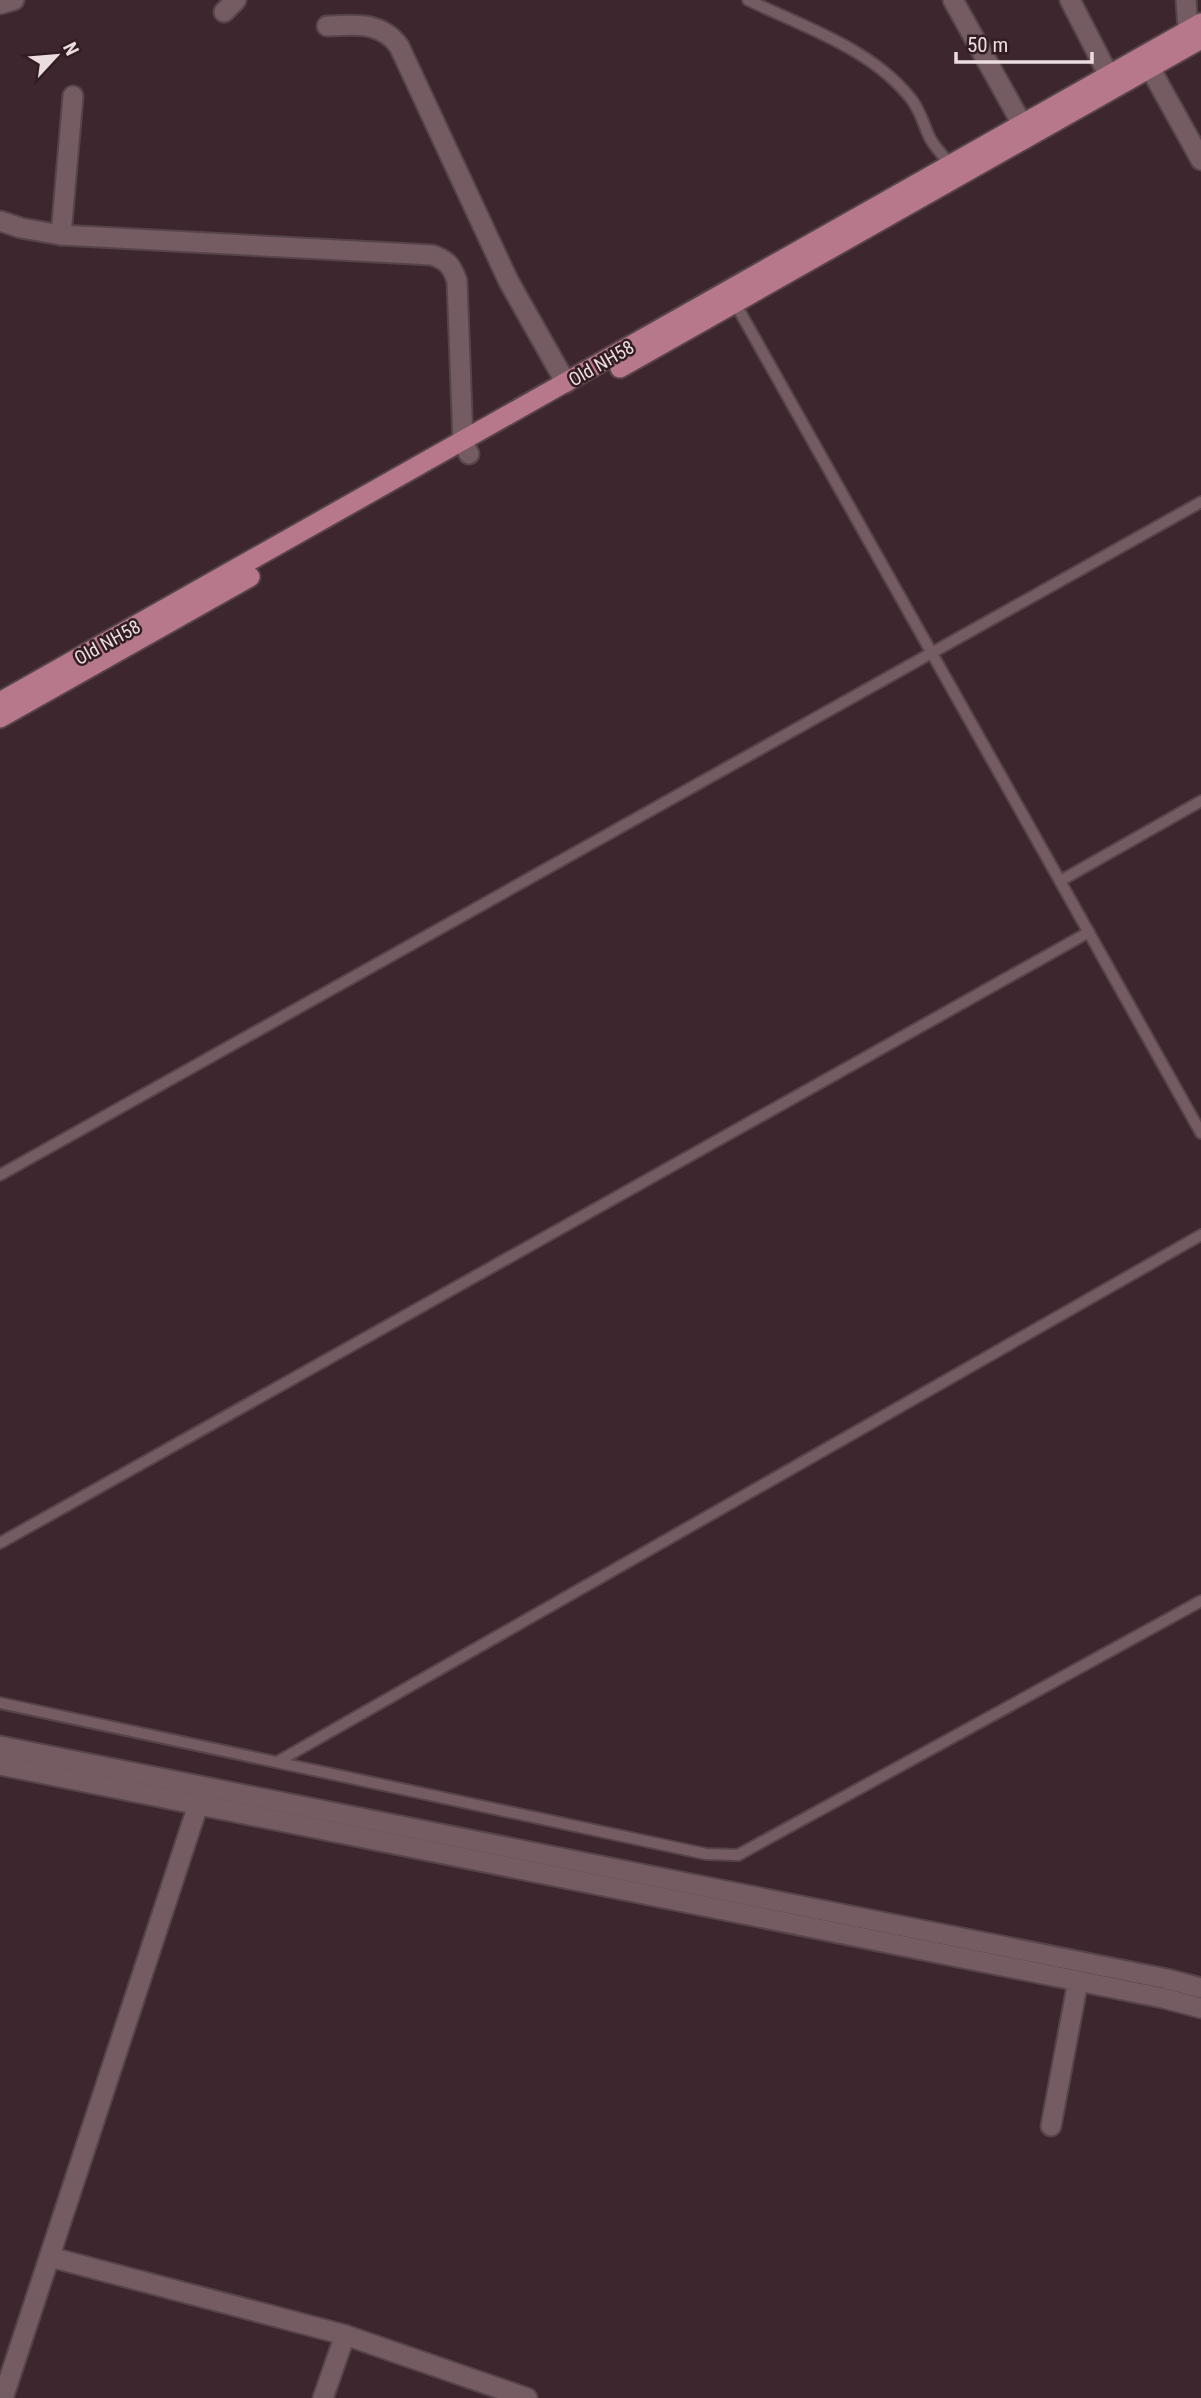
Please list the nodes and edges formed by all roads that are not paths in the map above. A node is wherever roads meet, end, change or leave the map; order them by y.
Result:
1 (14, 0) edge
2 (748, 0) edge
3 (953, 0) edge
4 (1070, 0) edge
5 (1186, 0) edge
6 (0, 4) edge
7 (327, 26) dead end
8 (1197, 31) edge
9 (1150, 68) junction
10 (1109, 76) junction
11 (73, 96) dead end
12 (1022, 124) junction
13 (1201, 160) edge
14 (950, 164) junction
15 (0, 221) edge
16 (61, 235) junction
17 (735, 303) junction
18 (566, 383) junction
19 (466, 448) junction
20 (1201, 502) edge
21 (932, 654) junction
22 (0, 702) edge
23 (0, 718) edge
24 (1201, 801) edge
25 (1060, 881) junction
26 (1089, 932) junction
27 (1201, 1133) edge
28 (0, 1175) edge
29 (1201, 1235) edge
30 (0, 1543) edge
31 (1201, 1601) edge
32 (0, 1703) edge
33 (0, 1745) edge
34 (277, 1762) junction
35 (0, 1765) edge
36 (202, 1795) junction
37 (1078, 1981) junction
38 (1201, 1988) edge
39 (1201, 2008) edge
40 (1052, 2126) dead end
41 (50, 2258) junction
42 (345, 2335) junction
43 (3, 2398) edge
44 (323, 2398) edge
45 (527, 2398) edge

1 - 6 street
2 - 14 lane
3 - 12 street
4 - 10 street
5 - 8 street
7 - 18 street
8 - 9 main road, Old NH58
8 - 10 main road, Old NH58
9 - 13 street
9 - 17 main road, Old NH58
10 - 12 main road, Old NH58
11 - 16 street
12 - 14 main road, Old NH58
14 - 18 main road, Old NH58
15 - 16 street
16 - 19 street
17 - 19 main road, Old NH58
17 - 21 lane
18 - 19 main road, Old NH58
19 - 22 main road, Old NH58
19 - 23 main road, Old NH58
20 - 21 lane
21 - 25 lane
21 - 28 lane
24 - 25 lane
25 - 26 lane
26 - 27 lane
26 - 30 lane
29 - 34 lane
31 - 34 lane
32 - 34 lane
33 - 36 street
35 - 36 street
36 - 37 street
36 - 38 street
36 - 41 street
37 - 39 street
37 - 40 street
41 - 42 street
41 - 43 street
42 - 44 street
42 - 45 street

